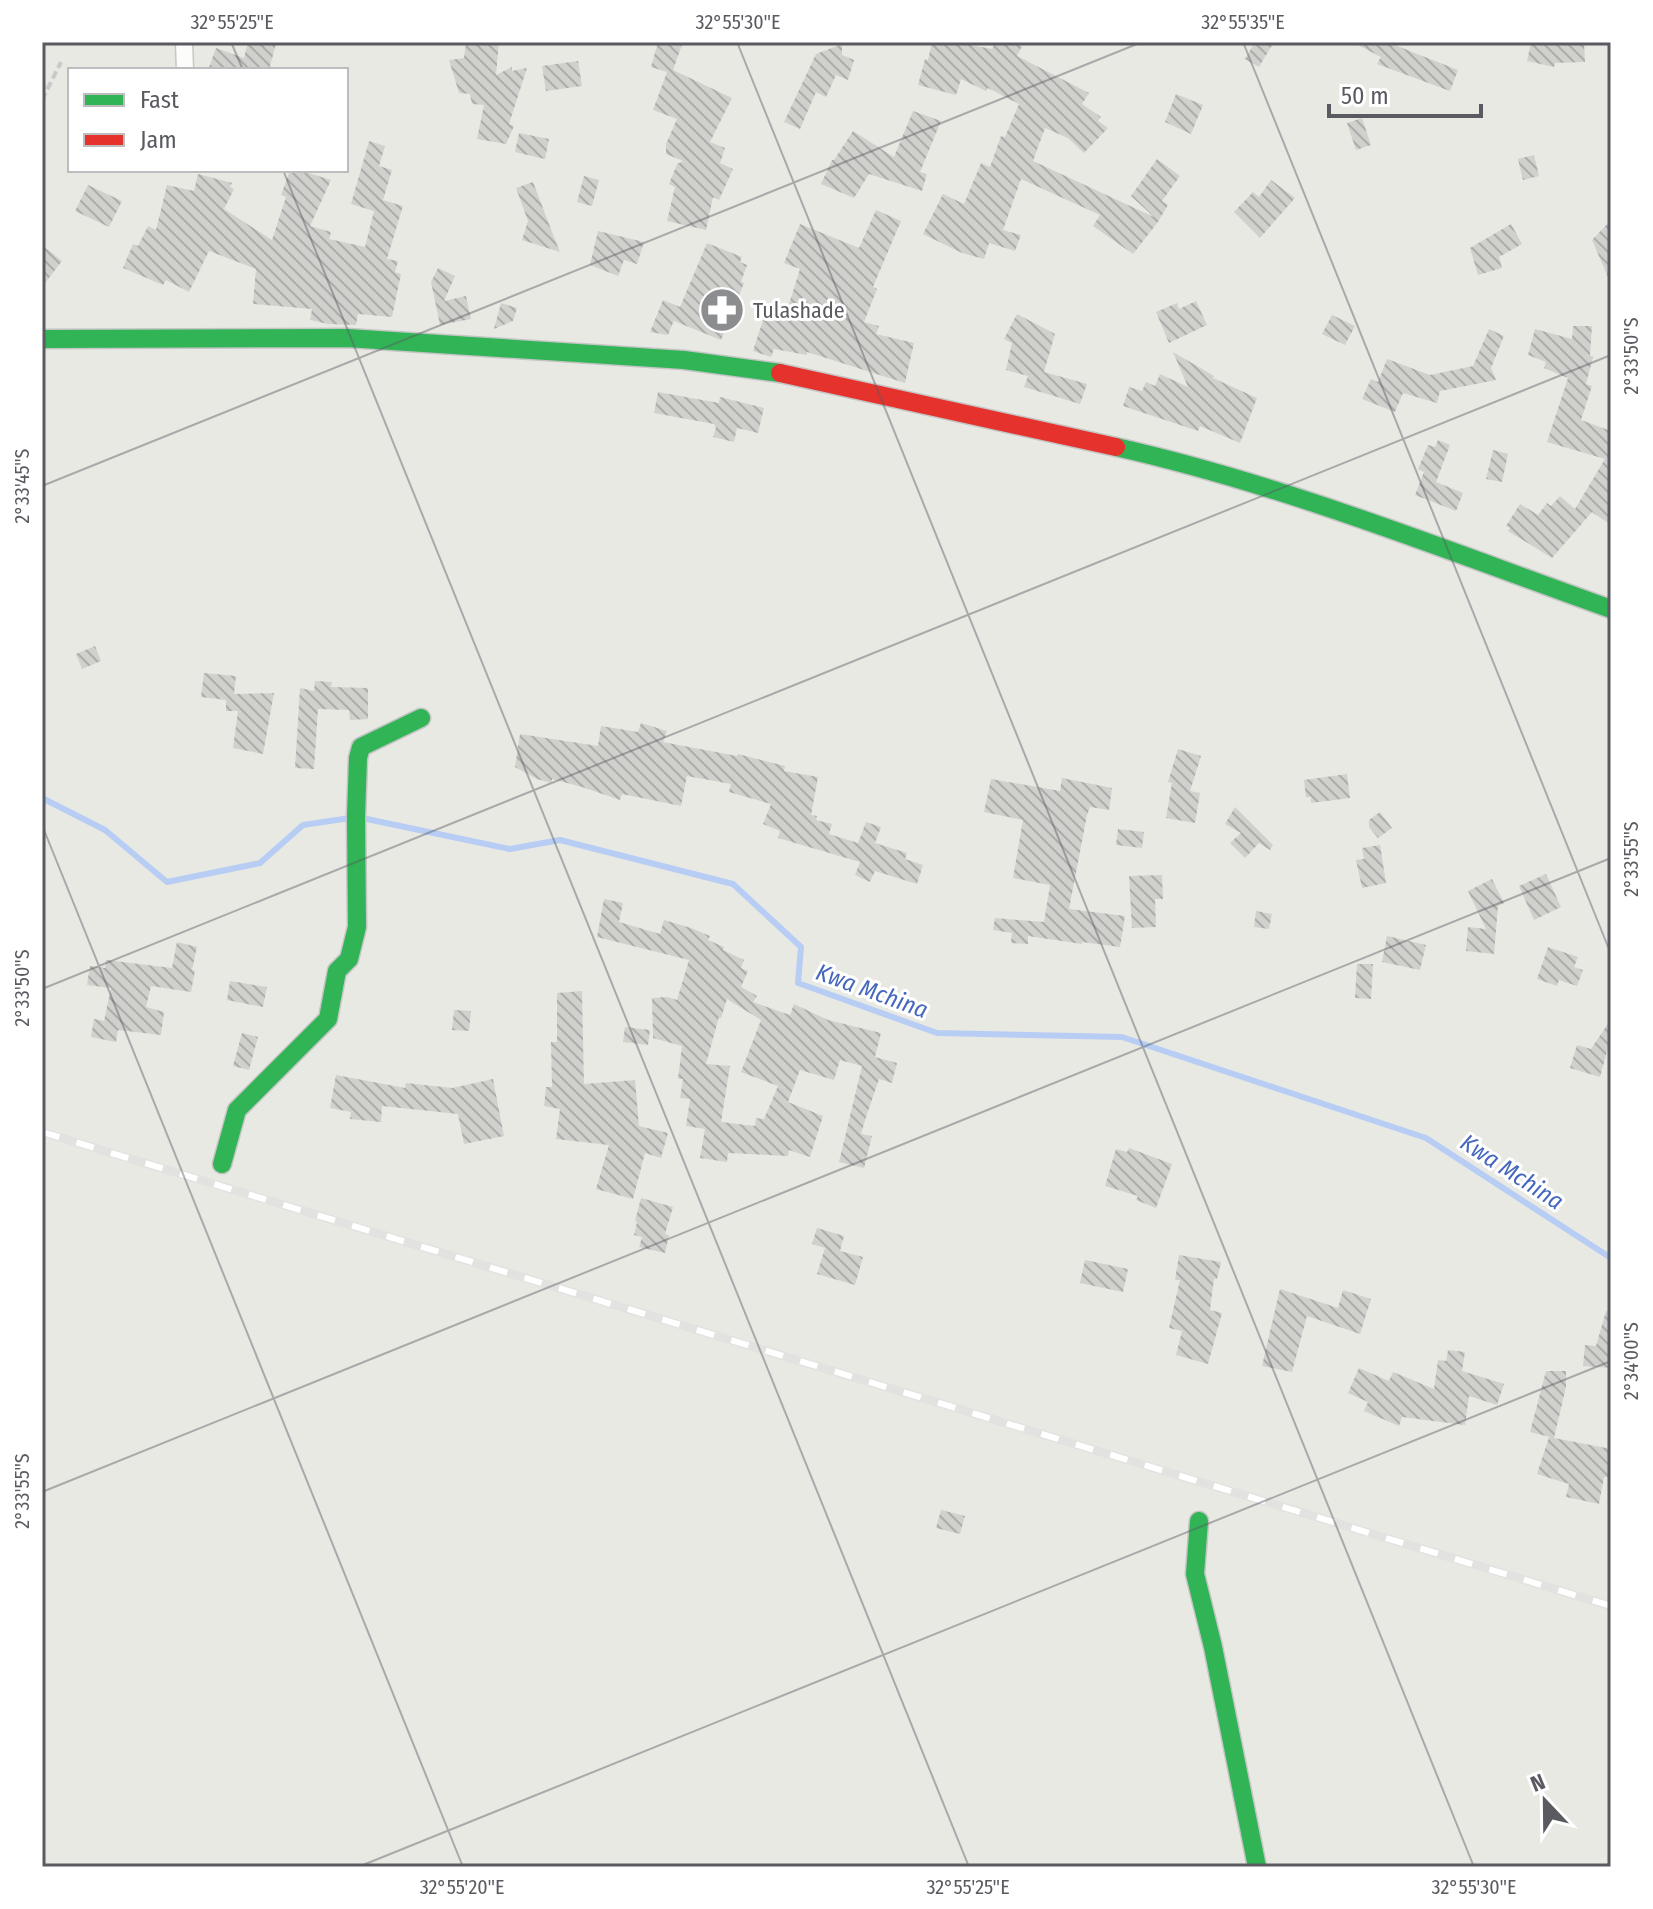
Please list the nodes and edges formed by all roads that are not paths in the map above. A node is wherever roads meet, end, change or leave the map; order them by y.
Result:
1 (184, 42) edge
2 (185, 68) edge
3 (42, 339) edge
4 (1611, 609) edge
5 (421, 718) dead end
6 (222, 1164) dead end
7 (1199, 1521) dead end
8 (1257, 1867) edge

1 - 2 street
3 - 4 street
5 - 6 street
7 - 8 street

